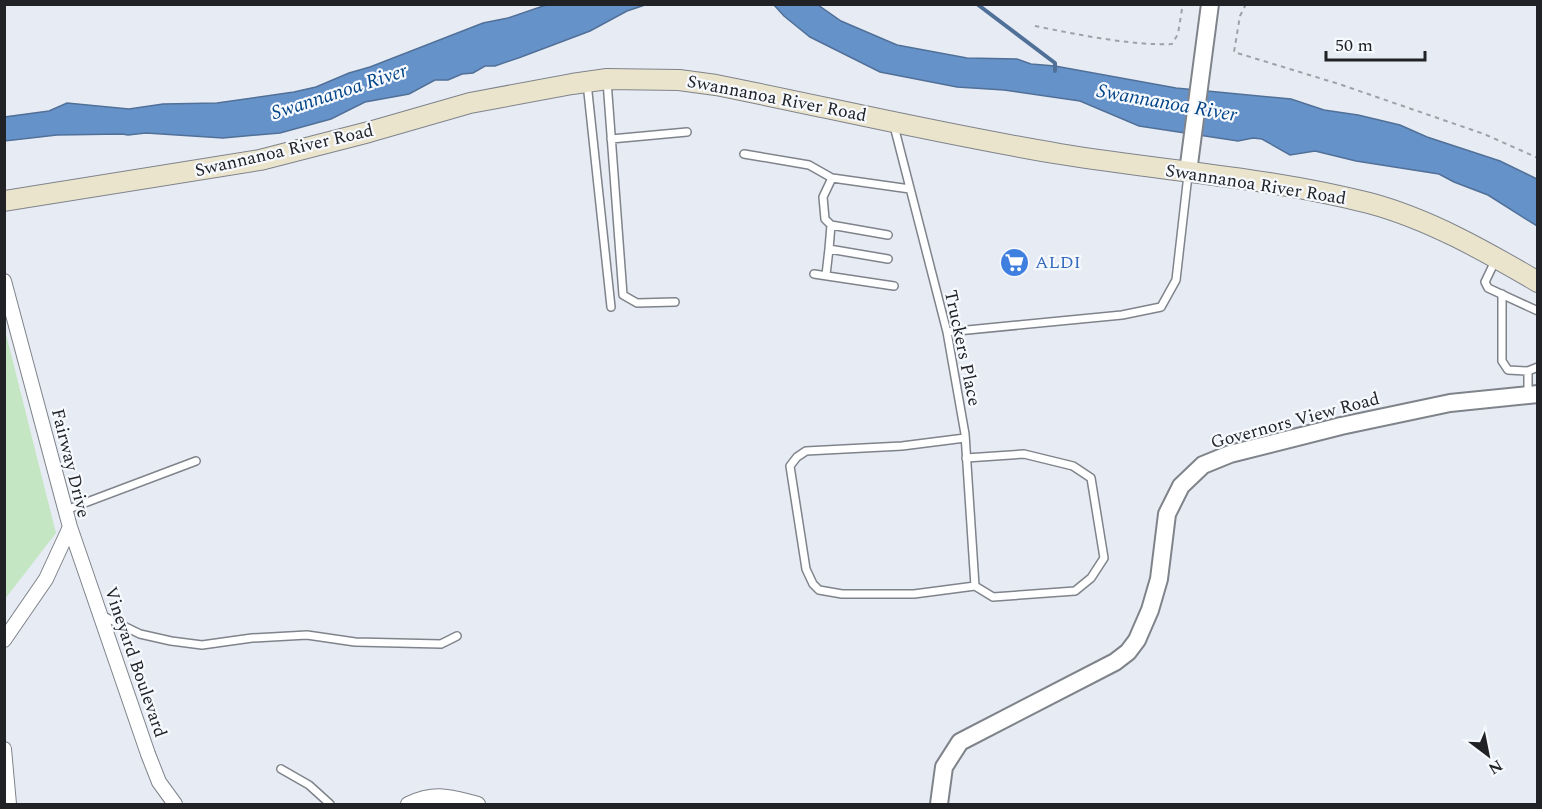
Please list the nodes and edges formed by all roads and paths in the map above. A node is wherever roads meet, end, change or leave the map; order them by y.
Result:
1 (1246, 4) edge
2 (1211, 6) edge
3 (1182, 9) dead end
4 (1035, 26) dead end
5 (607, 79) junction
6 (587, 82) junction
7 (892, 120) junction
8 (687, 132) dead end
9 (612, 139) junction
10 (744, 154) dead end
11 (1538, 158) edge
12 (1188, 172) junction
13 (832, 178) junction
14 (910, 189) junction
15 (4, 201) edge
16 (831, 225) junction
17 (888, 235) dead end
18 (829, 249) junction
19 (1496, 259) junction
20 (888, 260) dead end
21 (814, 274) dead end
22 (826, 276) junction
23 (4, 281) edge
24 (1538, 282) edge
25 (894, 286) dead end
26 (1502, 294) junction
27 (675, 302) dead end
28 (611, 307) dead end
29 (1538, 311) edge
30 (947, 332) junction
31 (1538, 367) edge
32 (1528, 371) junction
33 (1533, 394) edge
34 (965, 438) junction
35 (966, 458) junction
36 (196, 461) dead end
37 (66, 510) junction
38 (70, 527) junction
39 (975, 586) junction
40 (101, 615) junction
41 (457, 636) dead end
42 (4, 640) edge
43 (4, 749) edge
44 (281, 770) dead end
45 (9, 804) edge
46 (175, 804) edge
47 (330, 804) edge
48 (408, 804) edge
49 (478, 804) edge
50 (939, 804) edge

1 - 11 path
2 - 12 street
3 - 4 path
5 - 6 main road, Swannanoa River Road
5 - 7 main road, Swannanoa River Road
5 - 9 lane
6 - 15 main road, Swannanoa River Road
6 - 28 lane
7 - 12 main road, Swannanoa River Road
7 - 14 lane, Truckers Place
8 - 9 lane
9 - 27 lane
10 - 13 lane
12 - 19 main road, Swannanoa River Road
12 - 30 lane
13 - 14 lane
13 - 16 lane
14 - 30 lane, Truckers Place
16 - 17 lane
16 - 18 lane
18 - 20 lane
18 - 22 lane
19 - 24 main road, Swannanoa River Road
19 - 26 lane
21 - 22 lane
22 - 25 lane
23 - 37 street, Fairway Drive
26 - 29 lane
26 - 32 lane
30 - 34 lane, Truckers Place
31 - 32 lane
32 - 33 lane
33 - 50 street, Governors View Road
34 - 35 lane, Truckers Place
34 - 39 lane
35 - 39 lane, Truckers Place
35 - 39 lane
36 - 37 lane
37 - 38 street, Fairway Drive
38 - 40 street, Vineyard Boulevard
38 - 42 street, Fairway Drive
40 - 41 lane
40 - 46 street, Vineyard Boulevard
43 - 45 street
44 - 47 lane
48 - 49 street

